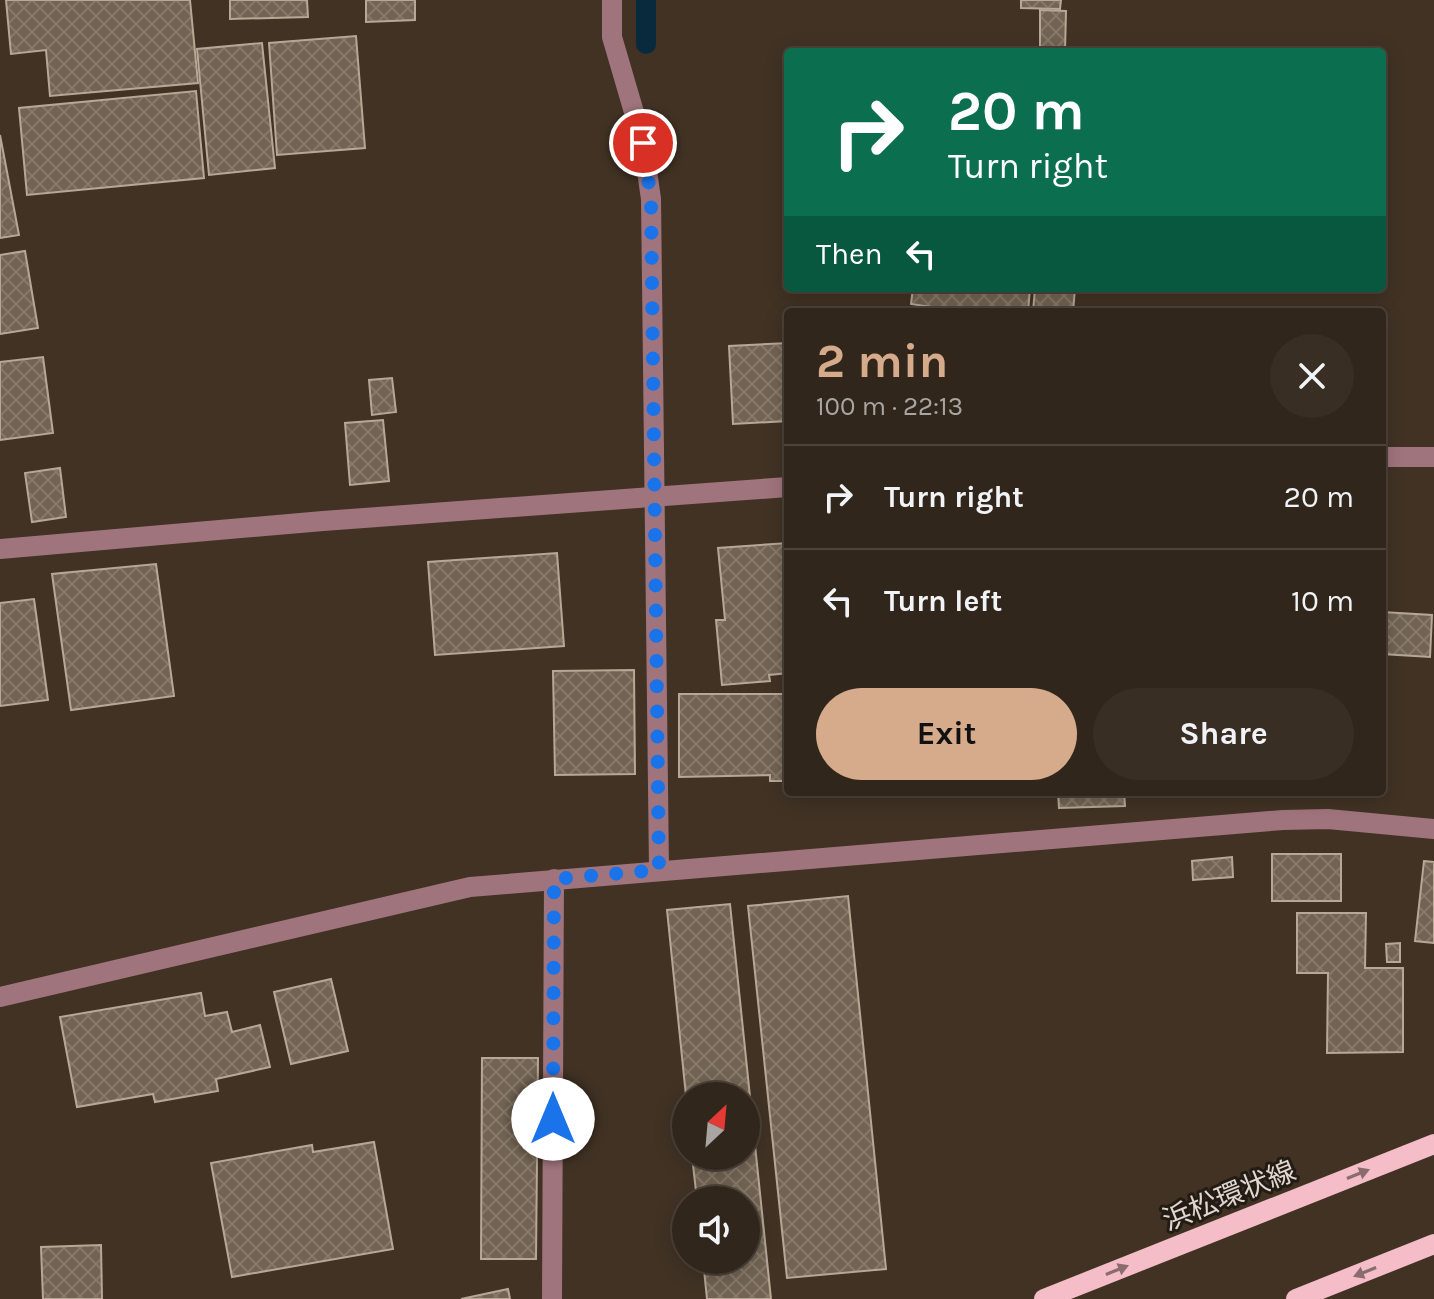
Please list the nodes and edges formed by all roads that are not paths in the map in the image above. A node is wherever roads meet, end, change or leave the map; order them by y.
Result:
1 (612, 0) edge
2 (1386, 457) edge
3 (1434, 457) edge
4 (784, 487) edge
5 (655, 497) junction
6 (0, 549) edge
7 (1434, 829) edge
8 (659, 870) junction
9 (554, 879) junction
10 (0, 997) edge
11 (1434, 1144) edge
12 (1434, 1244) edge
13 (552, 1299) edge
14 (1044, 1299) edge
15 (1296, 1299) edge

1 - 5 street
2 - 3 street
4 - 5 street
5 - 6 street
5 - 8 street
7 - 8 street
8 - 9 street
9 - 10 street
9 - 13 street
14 -> 11 main road, 浜松環状線
12 -> 15 main road

